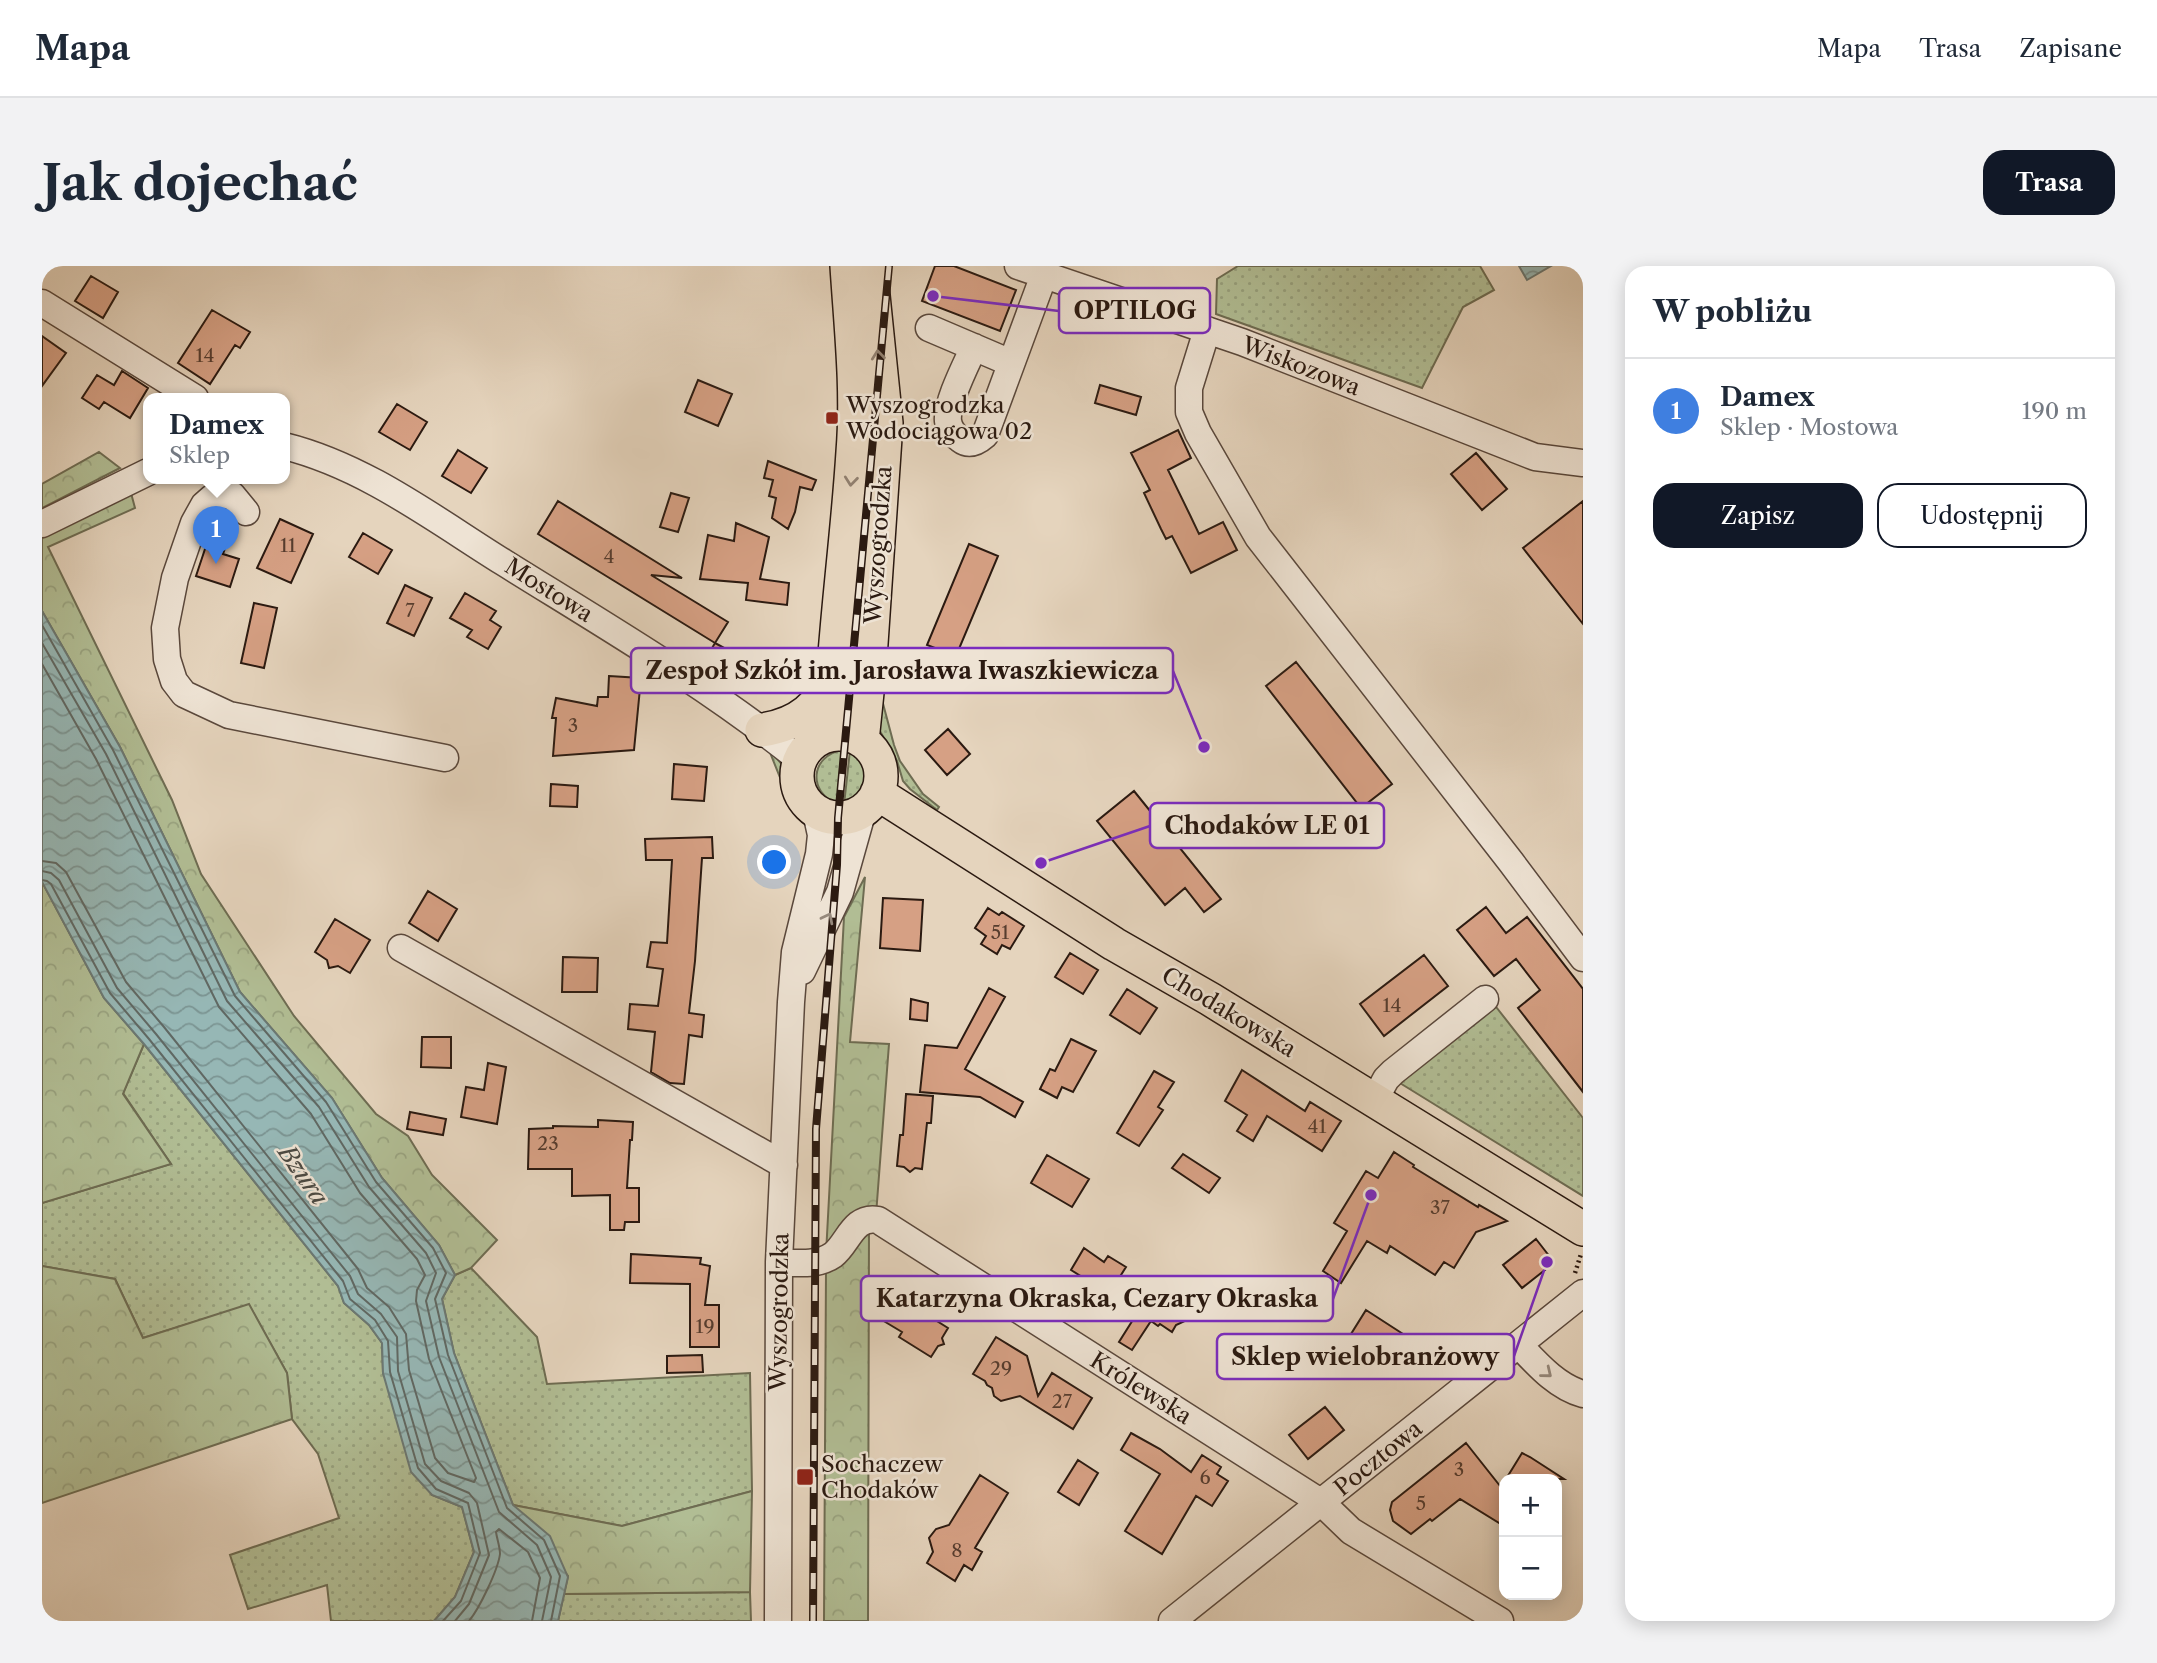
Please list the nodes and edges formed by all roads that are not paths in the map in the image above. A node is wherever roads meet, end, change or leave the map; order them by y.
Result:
1 (848, 266) edge
2 (870, 266) edge
3 (1018, 266) edge
4 (1044, 275) junction
5 (42, 303) edge
6 (929, 328) dead end
7 (1207, 330) junction
8 (974, 347) junction
9 (1011, 363) junction
10 (187, 393) edge
11 (290, 448) edge
12 (1583, 463) edge
13 (143, 474) edge
14 (225, 487) edge
15 (246, 512) dead end
16 (42, 524) edge
17 (832, 669) junction
18 (762, 730) junction
19 (830, 734) junction
20 (862, 741) junction
21 (445, 758) dead end
22 (799, 759) junction
23 (870, 802) junction
24 (816, 812) junction
25 (401, 948) dead end
26 (1583, 958) edge
27 (1485, 999) dead end
28 (791, 1002) junction
29 (1374, 1101) junction
30 (784, 1165) junction
31 (1583, 1229) edge
32 (779, 1262) junction
33 (1583, 1293) edge
34 (1519, 1345) junction
35 (1583, 1394) edge
36 (1322, 1503) junction
37 (778, 1621) edge
38 (1172, 1621) edge
39 (1500, 1621) edge

1 -> 17 main road, Wyszogrodzka
20 -> 2 main road, Wyszogrodzka
3 - 4 street, Wiskozowa
4 - 7 street, Wiskozowa
4 - 9 street
5 - 10 street
6 - 8 street
7 - 12 street, Wiskozowa
7 - 26 street
8 - 9 street
8 - 9 street
11 - 18 street, Mostowa
13 - 16 street
14 - 15 street
14 - 21 street
17 - 18 main road
17 - 19 main road, Wyszogrodzka
18 - 22 street, Mostowa
19 - 20 main road
19 - 22 main road
20 - 23 main road
22 - 24 main road
23 - 24 main road
28 -> 23 street, Wyszogrodzka
23 - 29 main road, Chodakowska
24 - 28 street, Wyszogrodzka
25 - 30 street
27 - 29 street
28 - 30 street, Wyszogrodzka
29 - 31 main road, Chodakowska
30 - 32 street, Wyszogrodzka
32 - 36 street, Królewska
32 - 37 street, Wyszogrodzka
33 - 34 street, Pocztowa
34 -> 35 street
34 - 36 street, Pocztowa
36 - 38 street, Pocztowa
36 - 39 street, Królewska

